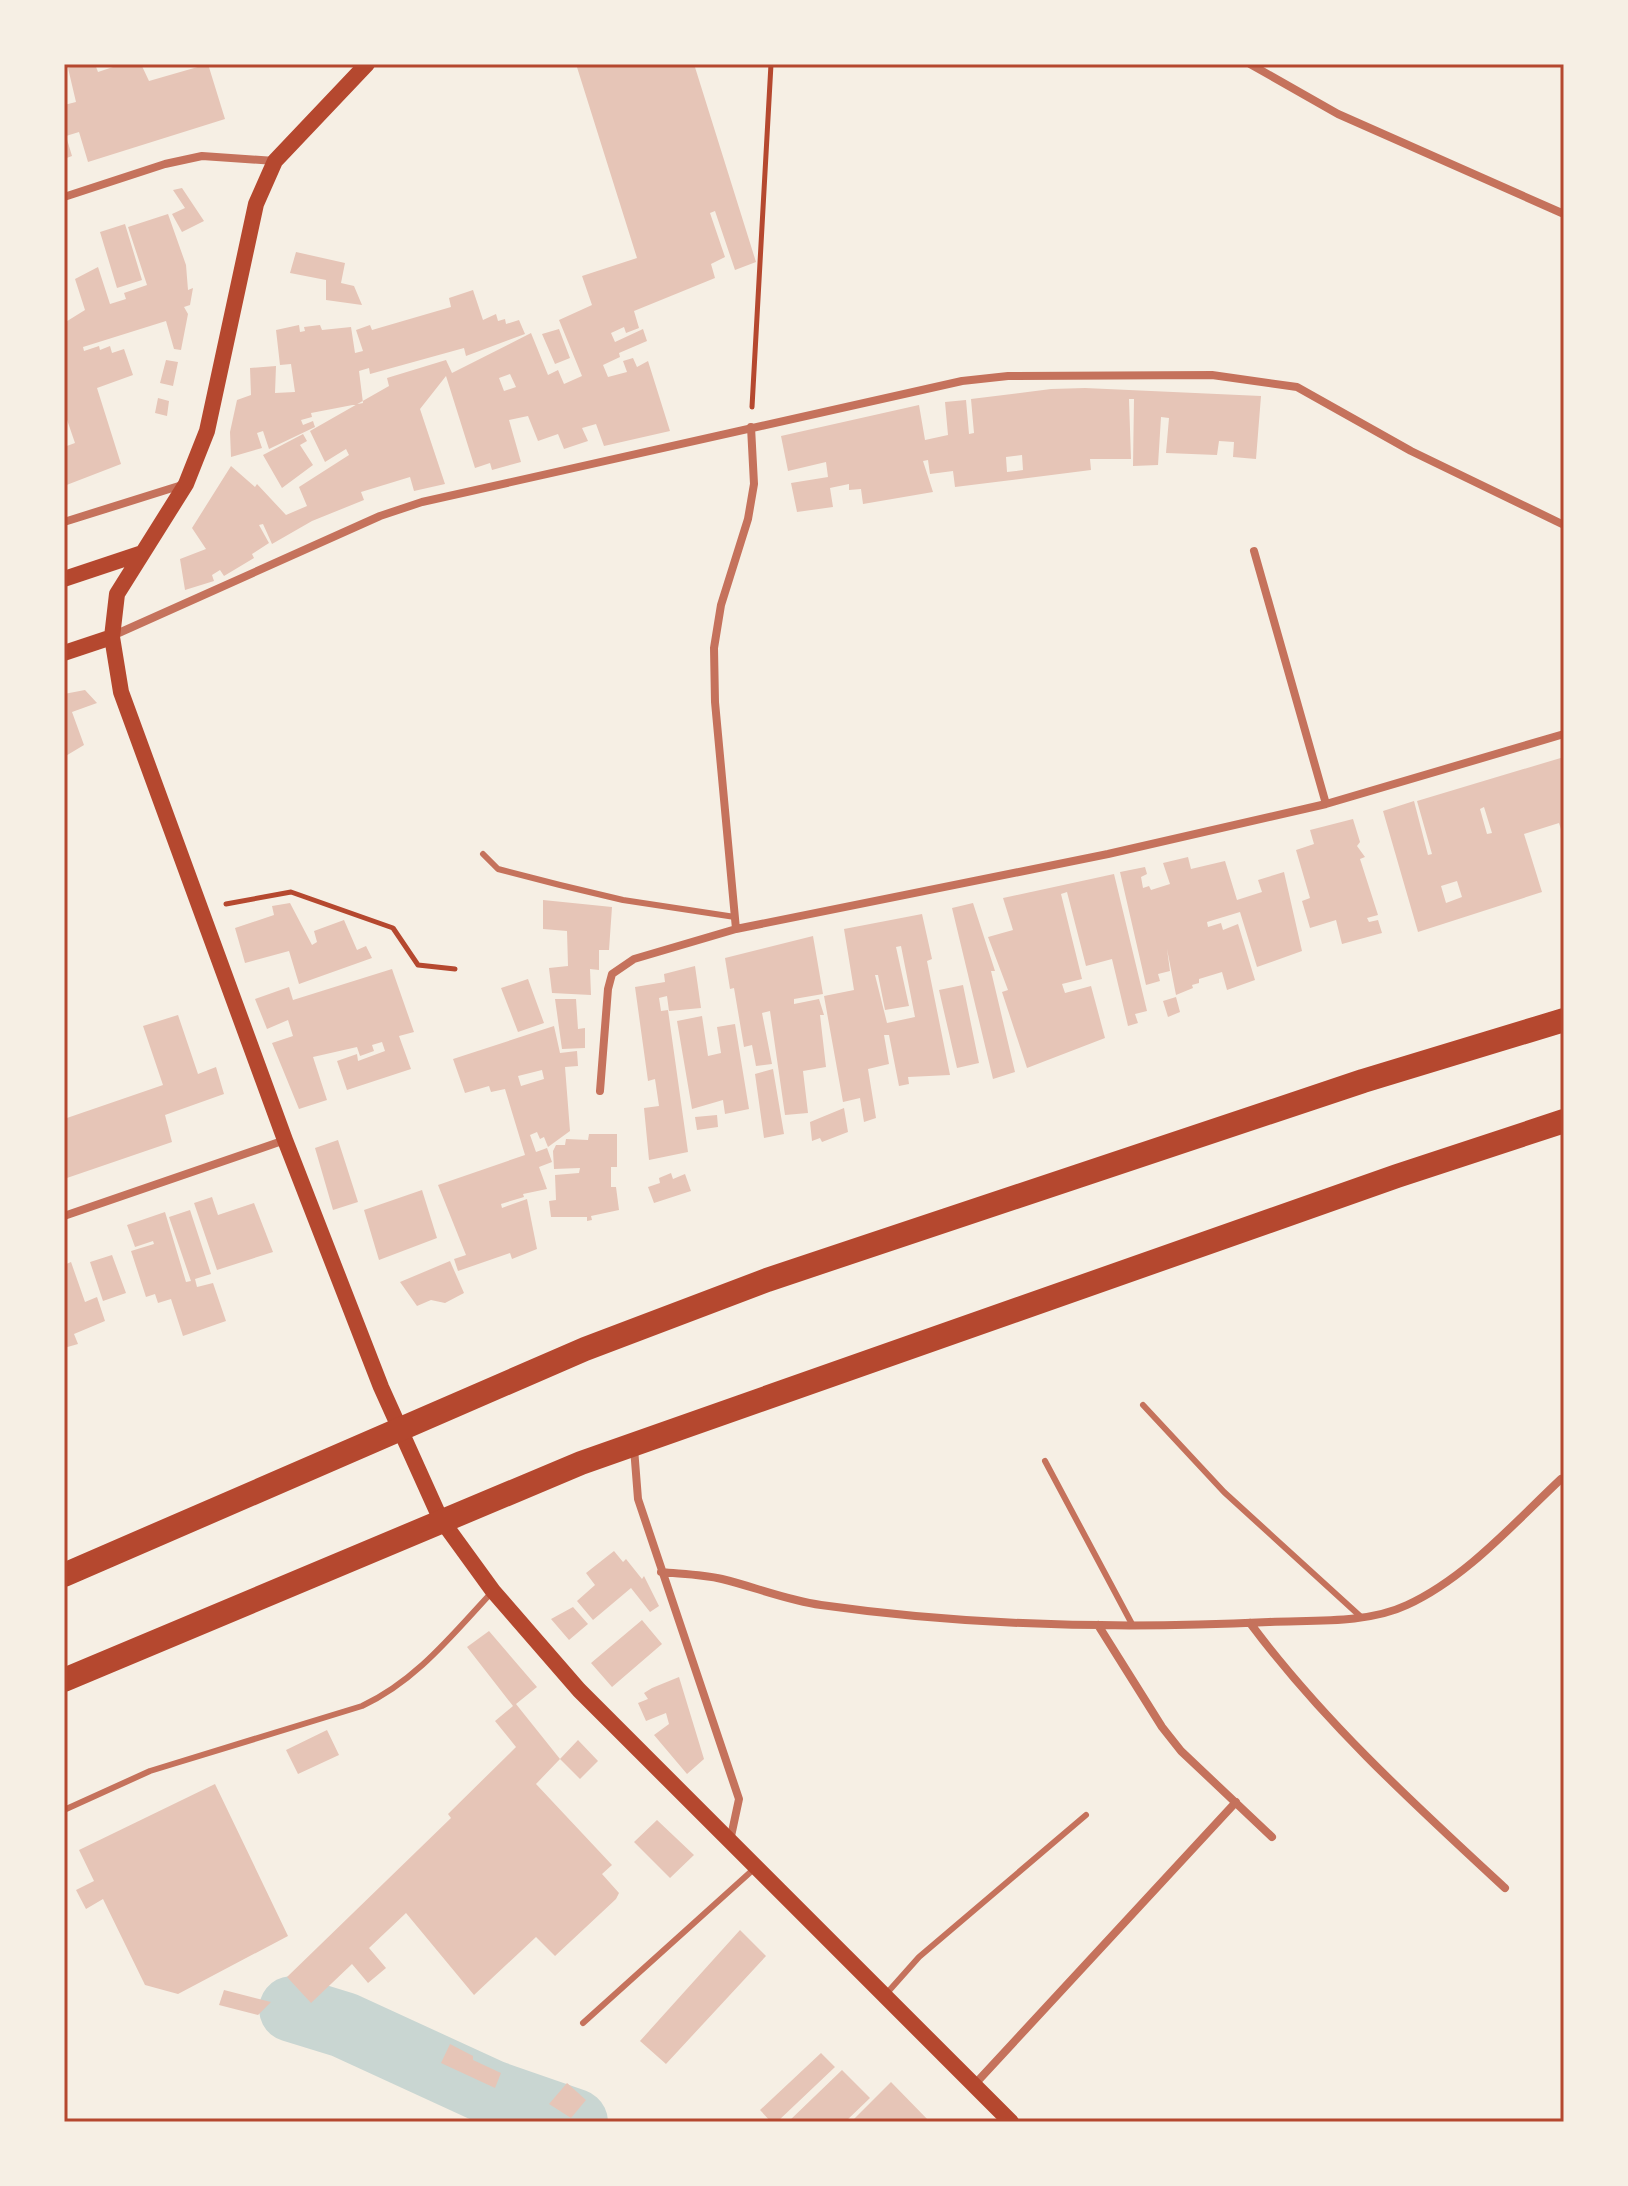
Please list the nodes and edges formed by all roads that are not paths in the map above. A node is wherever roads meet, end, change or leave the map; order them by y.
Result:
1 (367, 64) edge
2 (1250, 64) edge
3 (275, 161) junction
4 (64, 197) edge
5 (1564, 214) edge
6 (751, 427) junction
7 (186, 484) junction
8 (64, 522) edge
9 (1564, 525) edge
10 (1254, 551) dead end
11 (142, 553) junction
12 (64, 579) edge
13 (112, 637) junction
14 (64, 653) edge
15 (1564, 734) edge
16 (1326, 804) junction
17 (483, 854) dead end
18 (735, 917) junction
19 (736, 929) junction
20 (1564, 1020) edge
21 (600, 1091) dead end
22 (1564, 1121) edge
23 (285, 1140) junction
24 (64, 1216) edge
25 (1143, 1405) dead end
26 (634, 1445) junction
27 (1045, 1461) dead end
28 (1561, 1479) dead end
29 (661, 1572) junction
30 (64, 1575) edge
31 (493, 1591) junction
32 (1360, 1616) junction
33 (1250, 1623) junction
34 (1132, 1624) junction
35 (1098, 1625) junction
36 (64, 1680) edge
37 (1236, 1802) junction
38 (64, 1810) edge
39 (1086, 1815) dead end
40 (1272, 1837) dead end
41 (729, 1842) junction
42 (755, 1868) junction
43 (1505, 1888) dead end
44 (884, 1995) junction
45 (583, 2023) dead end
46 (975, 2084) junction
47 (1011, 2122) edge

1 - 3 main road
2 - 5 street
3 - 4 street
3 - 7 main road
6 - 9 street
6 - 13 street
6 - 18 street
7 - 8 street
7 - 11 main road
10 - 16 street
11 - 12 main road
11 - 13 main road
13 - 14 main road
13 - 23 main road
15 - 16 street
16 - 19 street
17 - 18 lane
18 - 19 street
19 - 21 street
20 - 30 highway
22 - 26 highway
23 - 24 street
23 - 31 main road
25 - 32 lane
26 - 29 street
26 - 36 highway
27 - 34 lane
28 - 32 street
29 - 35 street
29 - 41 street
31 - 38 lane
31 - 41 main road
32 - 33 street
33 - 34 street
33 - 43 street
34 - 35 street
35 - 37 street
37 - 40 street
37 - 46 street
39 - 44 lane
41 - 42 main road
42 - 44 main road
42 - 45 lane
44 - 46 main road
46 - 47 main road

